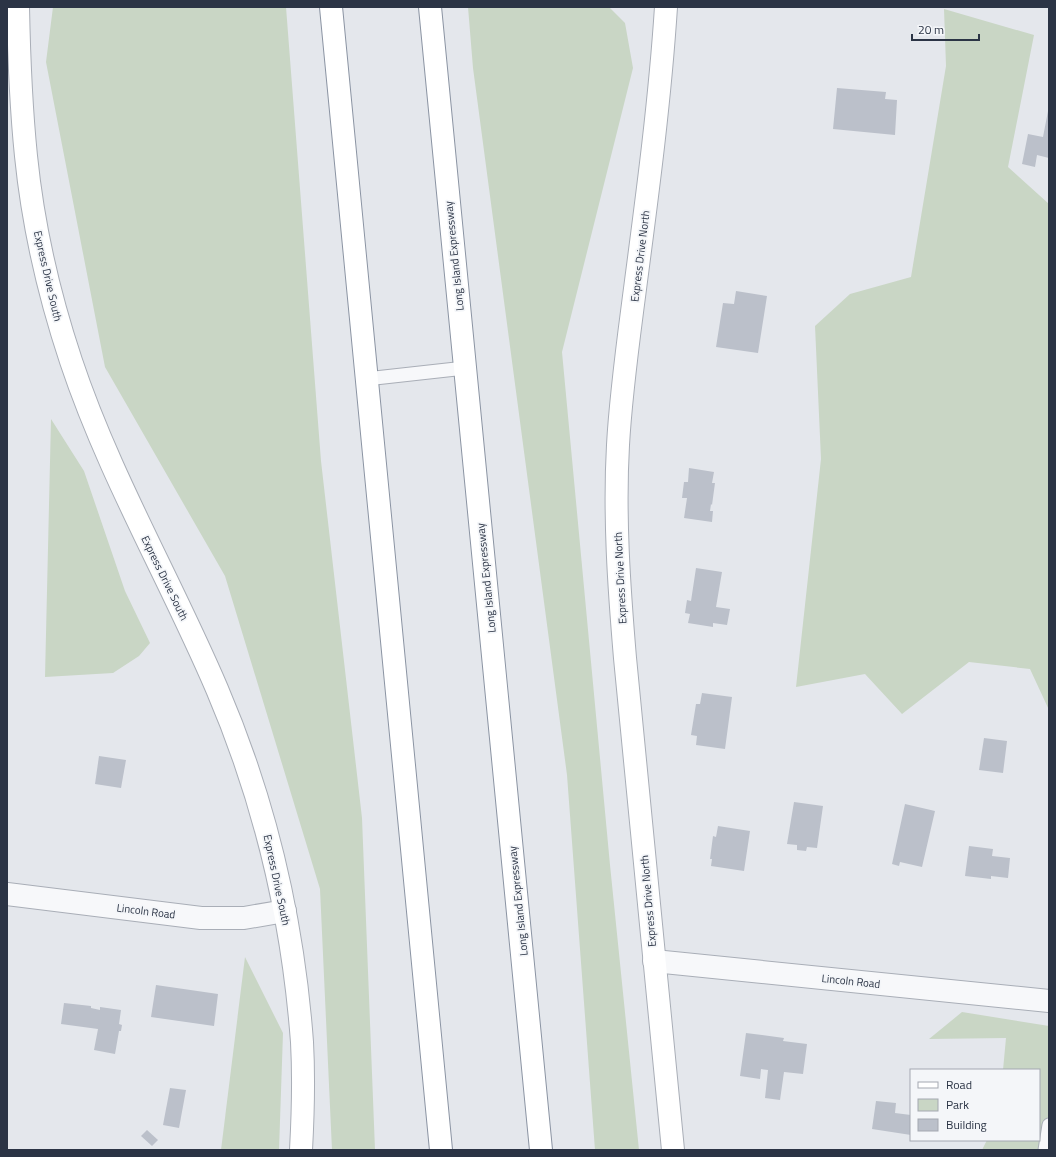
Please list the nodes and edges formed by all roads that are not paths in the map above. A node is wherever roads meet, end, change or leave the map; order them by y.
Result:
1 (18, 7) edge
2 (331, 7) edge
3 (430, 7) edge
4 (666, 7) edge
5 (465, 368) junction
6 (366, 379) junction
7 (7, 894) edge
8 (285, 911) junction
9 (654, 961) junction
10 (1049, 1001) edge
11 (435, 1085) junction
12 (1049, 1125) edge
13 (301, 1150) edge
14 (432, 1150) edge
15 (441, 1150) edge
16 (542, 1150) edge
17 (673, 1150) edge
18 (1045, 1150) edge

1 - 8 main road, Express Drive South
2 - 6 main road
3 - 5 main road, Long Island Expressway
4 - 9 main road, Express Drive North
5 - 6 lane
5 - 16 main road, Long Island Expressway
6 - 11 main road
7 - 8 street, Lincoln Road
8 - 13 main road, Express Drive South
9 - 10 street, Lincoln Road
9 - 17 main road, Express Drive North
11 - 14 main road
11 - 15 main road
12 - 18 lane

